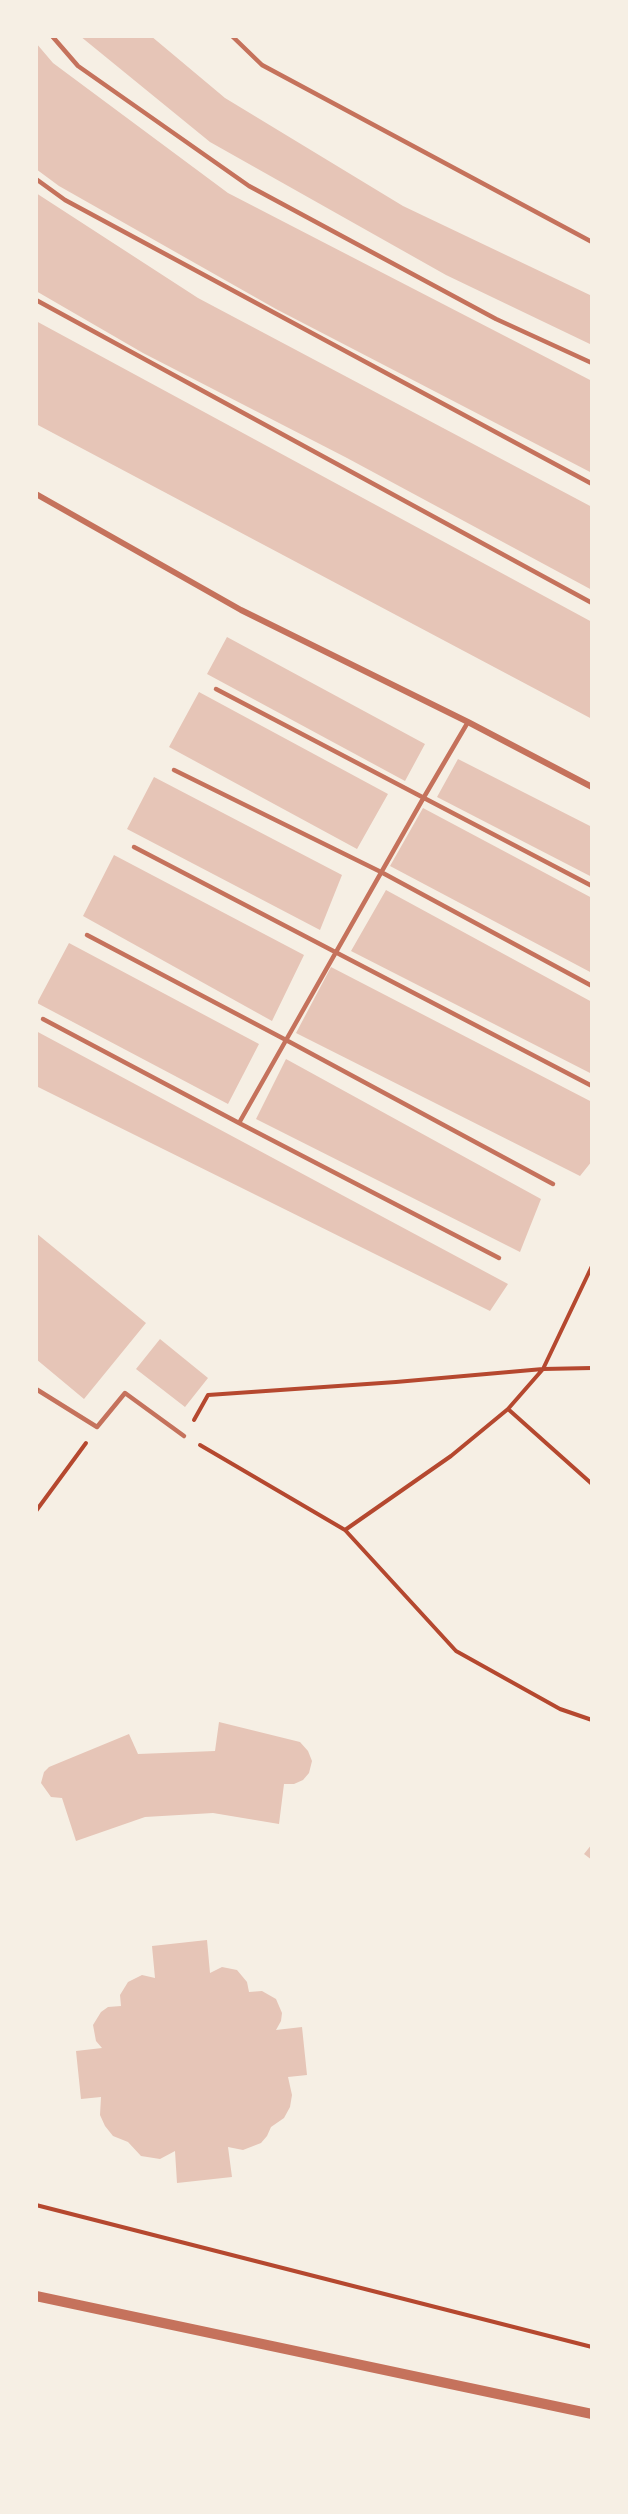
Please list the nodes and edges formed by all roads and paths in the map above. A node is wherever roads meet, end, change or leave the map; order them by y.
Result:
1 (52, 36) edge
2 (232, 36) edge
3 (36, 179) edge
4 (592, 242) edge
5 (36, 300) edge
6 (592, 363) edge
7 (592, 484) edge
8 (36, 494) edge
9 (592, 603) edge
10 (216, 688) dead end
11 (468, 722) junction
12 (174, 770) dead end
13 (592, 787) edge
14 (423, 796) junction
15 (134, 847) dead end
16 (381, 872) junction
17 (592, 886) edge
18 (87, 935) dead end
19 (336, 951) junction
20 (592, 986) edge
21 (43, 1019) dead end
22 (286, 1040) junction
23 (592, 1086) edge
24 (239, 1124) junction
25 (553, 1184) dead end
26 (499, 1258) dead end
27 (592, 1266) edge
28 (592, 1368) edge
29 (543, 1369) junction
30 (36, 1389) edge
31 (508, 1410) junction
32 (97, 1427) junction
33 (184, 1436) junction
34 (592, 1484) edge
35 (36, 1510) edge
36 (345, 1530) junction
37 (592, 1720) edge
38 (36, 2205) edge
39 (36, 2296) edge
40 (592, 2347) edge
41 (592, 2414) edge

1 - 6 lane
2 - 4 lane
3 - 7 lane
5 - 9 lane
8 - 11 street
10 - 14 lane
11 - 13 street
11 - 14 lane
12 - 16 lane
14 - 16 lane
14 - 17 lane
15 - 19 lane
16 - 19 lane
16 - 20 lane
18 - 22 lane
19 - 22 lane
19 - 23 lane
21 - 24 lane
22 - 24 lane
22 - 25 lane
24 - 26 lane
27 - 29 path
28 - 29 path
29 - 31 path
29 - 33 path
30 - 32 lane
31 - 34 path
31 - 36 path
32 - 33 lane
32 - 35 path
33 - 36 path
36 - 37 path
38 - 40 path
39 - 41 street

